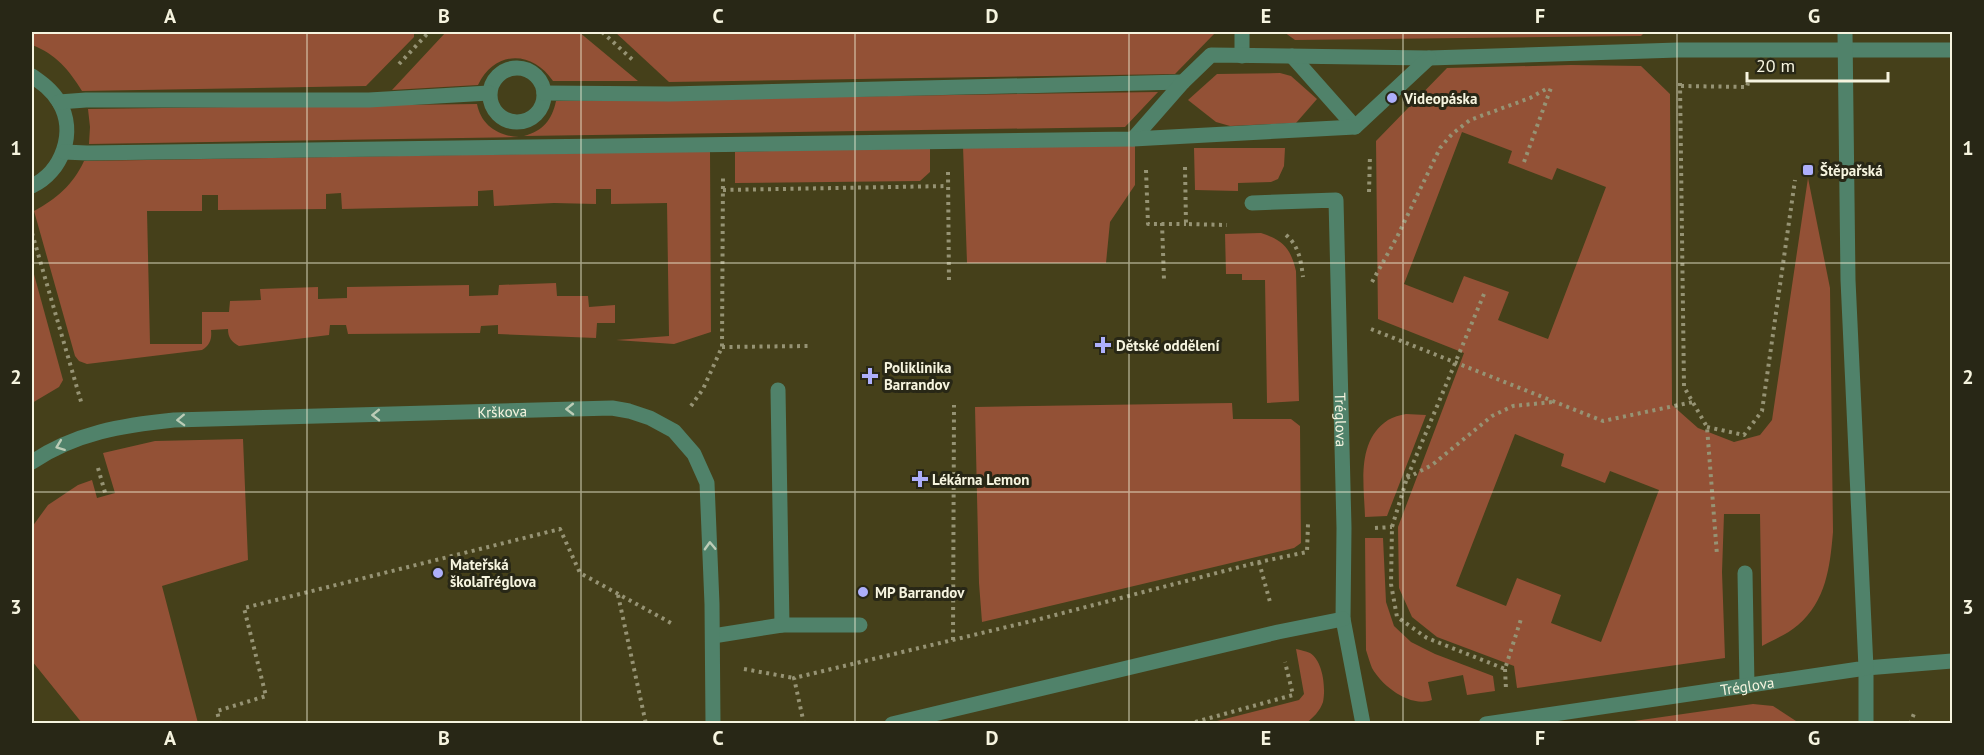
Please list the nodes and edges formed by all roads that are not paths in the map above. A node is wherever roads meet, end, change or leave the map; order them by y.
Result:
1 (1242, 32) edge
2 (1845, 32) edge
3 (1953, 50) edge
4 (1242, 56) junction
5 (1292, 56) junction
6 (1429, 58) junction
7 (32, 76) edge
8 (1183, 82) junction
9 (489, 93) junction
10 (544, 93) junction
11 (59, 102) junction
12 (1355, 127) junction
13 (1139, 139) junction
14 (64, 152) junction
15 (32, 186) edge
16 (1252, 203) dead end
17 (778, 390) dead end
18 (32, 462) edge
19 (1745, 573) road end
20 (1343, 619) junction
21 (782, 625) junction
22 (860, 625) dead end
23 (713, 636) junction
24 (1953, 661) edge
25 (1866, 668) junction
26 (1747, 686) junction
27 (713, 723) edge
28 (892, 723) edge
29 (1363, 723) edge
30 (1486, 723) edge
31 (1866, 723) edge

1 - 4 street
2 - 25 street
3 - 6 street
4 - 5 street
4 - 8 street
5 - 6 street
5 - 12 street
6 - 12 street
7 - 11 street
8 - 10 street
8 - 13 street
9 - 10 street
9 - 10 street
9 - 11 street
11 - 14 street
12 - 13 street
13 - 14 street
14 - 15 street
16 - 20 street, Tréglova
17 - 21 street
23 -> 18 street, Krškova
19 - 26 street
20 - 28 street
20 - 29 street, Tréglova
21 - 22 street
21 - 23 street
23 - 27 street, Krškova
24 - 25 street, Tréglova
25 - 26 street, Tréglova
25 - 31 street
26 - 30 street, Tréglova

